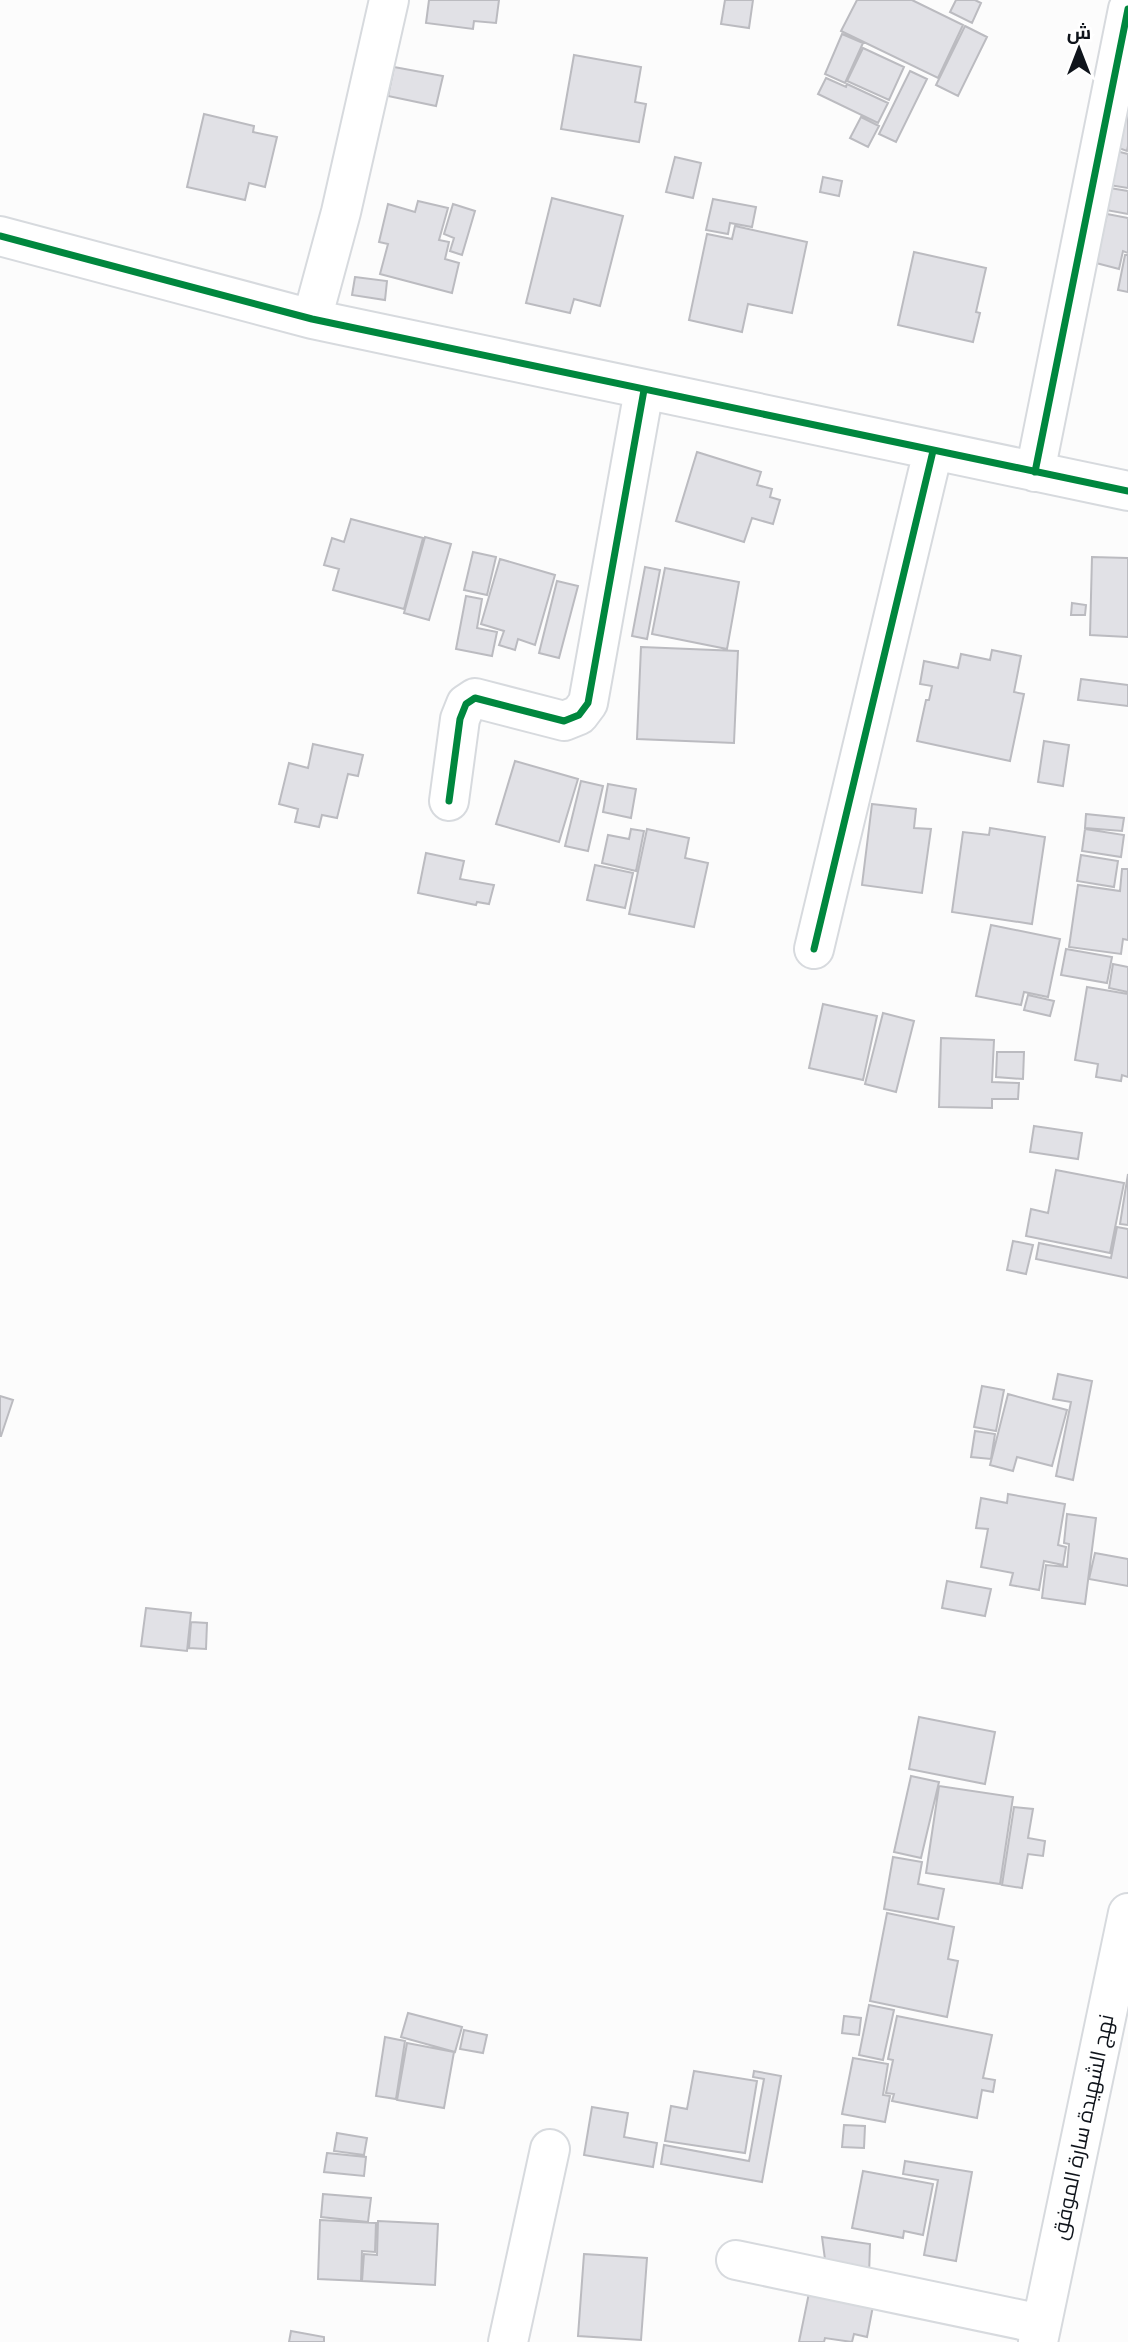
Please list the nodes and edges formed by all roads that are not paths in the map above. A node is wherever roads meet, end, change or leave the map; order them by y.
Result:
1 (389, 0) edge
2 (1128, 9) edge
3 (0, 236) edge
4 (312, 319) junction
5 (645, 390) junction
6 (933, 451) junction
7 (1035, 472) junction
8 (1128, 491) edge
9 (449, 801) dead end
10 (814, 950) dead end
11 (1128, 1913) edge
12 (550, 2149) dead end
13 (736, 2260) dead end
14 (1039, 2333) edge
15 (508, 2342) edge

1 - 4 street
2 - 7 street
3 - 4 street
4 - 5 street
5 - 6 street
5 - 9 street
6 - 7 street
6 - 10 street
7 - 8 street
11 - 14 street, نهج الشهيدة سارة الموفق
12 - 15 street
13 - 14 street

